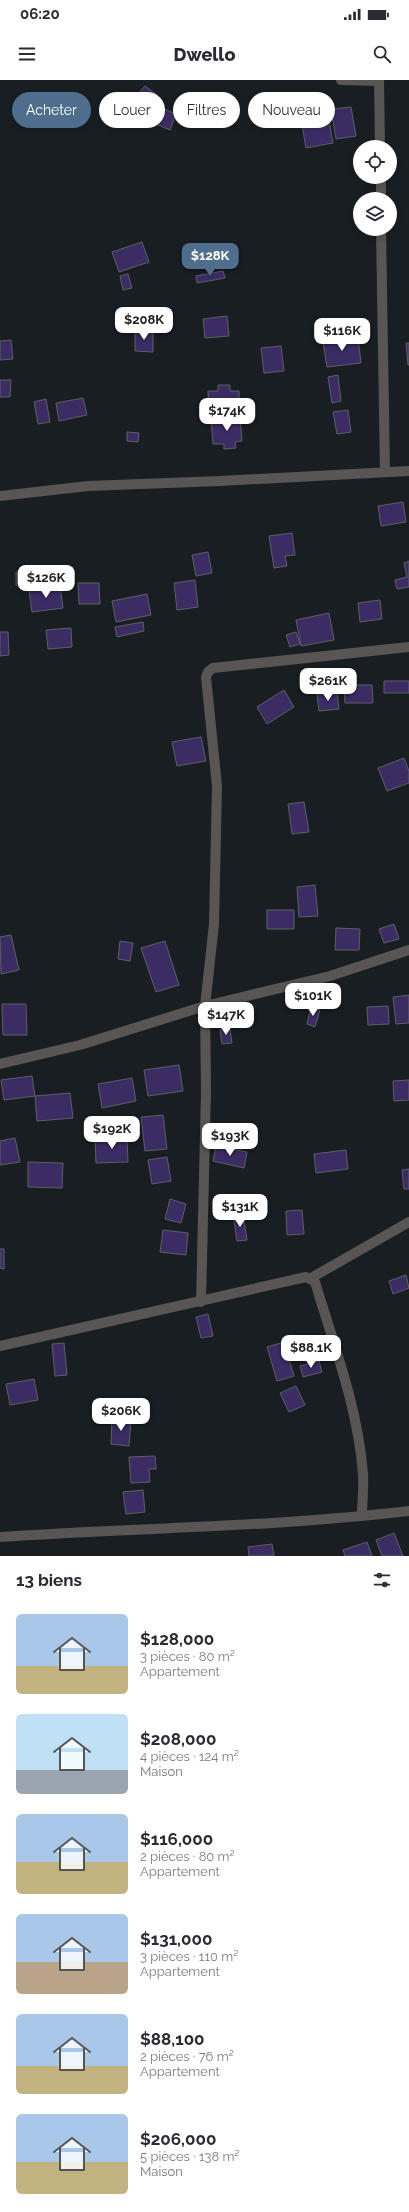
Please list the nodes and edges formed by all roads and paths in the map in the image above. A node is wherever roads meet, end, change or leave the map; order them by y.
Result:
1 (341, 80) edge
2 (379, 80) edge
3 (380, 140) edge
4 (381, 236) edge
5 (409, 471) edge
6 (385, 472) junction
7 (0, 496) edge
8 (409, 647) edge
9 (409, 950) edge
10 (205, 1006) junction
11 (0, 1064) edge
12 (409, 1222) edge
13 (310, 1278) junction
14 (201, 1302) junction
15 (0, 1346) edge
16 (409, 1511) edge
17 (362, 1516) junction
18 (0, 1537) edge

1 - 2 street
2 - 3 street
4 - 6 street
5 - 6 street
6 - 7 street
8 - 10 street
9 - 10 street
10 - 11 street
10 - 14 street
12 - 13 street
13 - 14 street
13 - 17 street
14 - 15 street
16 - 17 street
17 - 18 street

